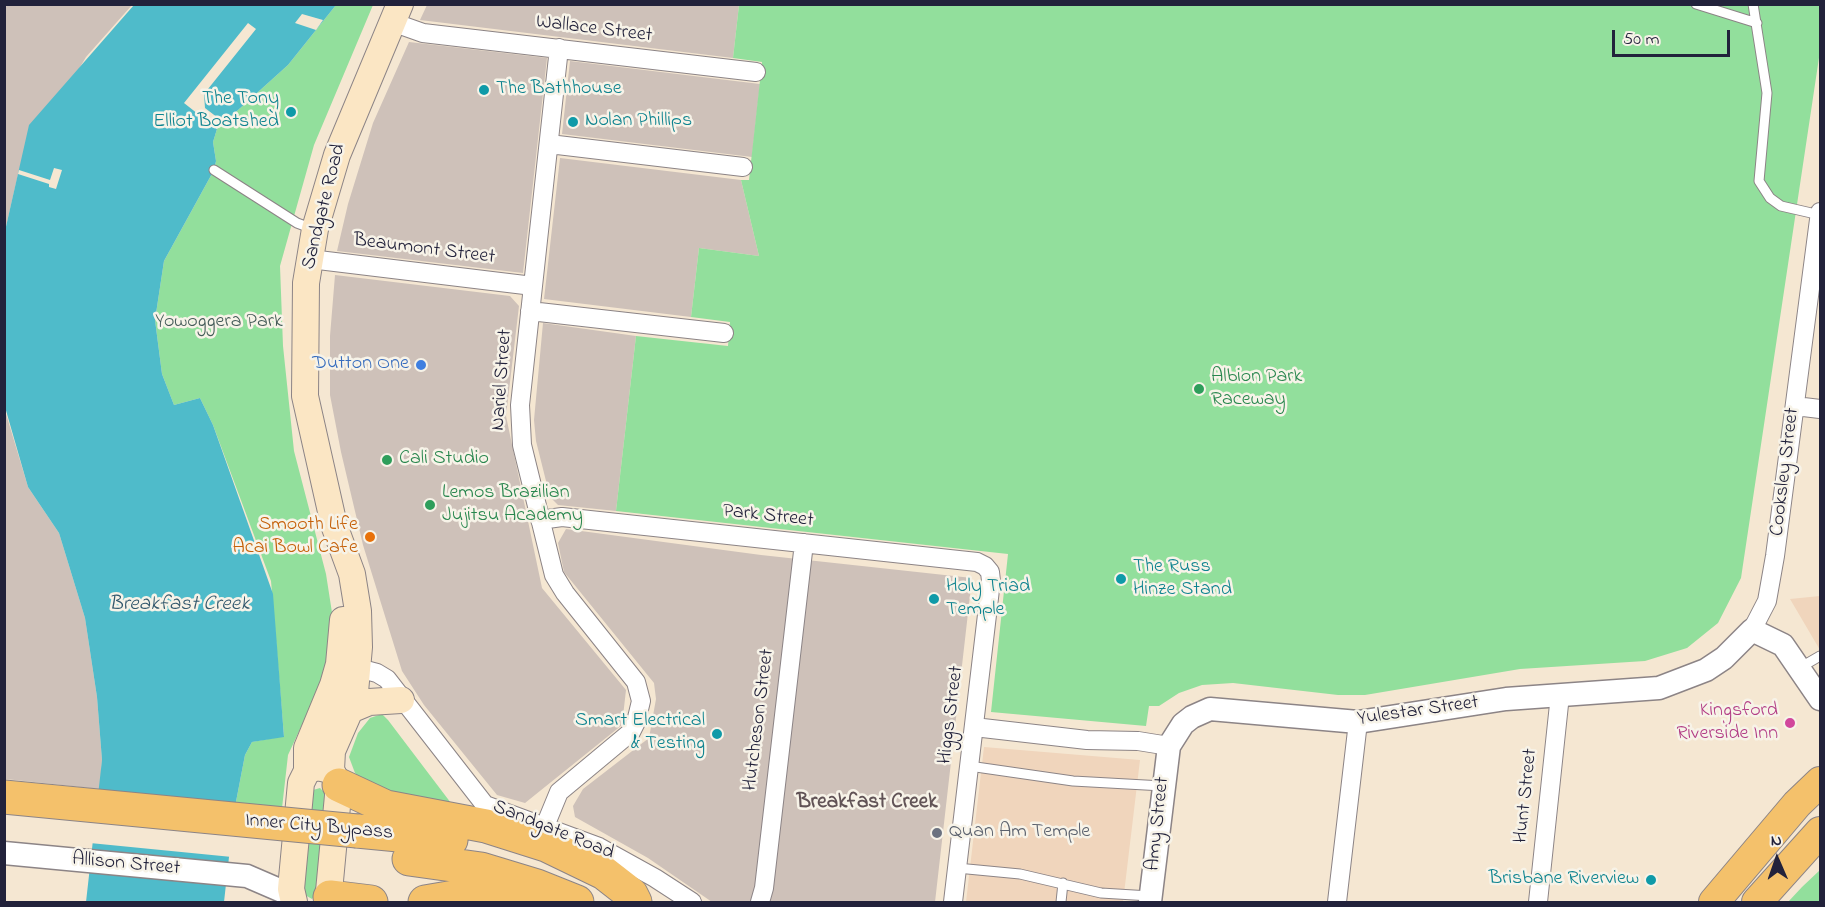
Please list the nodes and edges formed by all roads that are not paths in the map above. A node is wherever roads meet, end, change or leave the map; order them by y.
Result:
1 (1696, 4) edge
2 (1753, 4) edge
3 (396, 13) edge
4 (1757, 23) junction
5 (560, 48) junction
6 (756, 72) dead end
7 (549, 144) junction
8 (743, 167) dead end
9 (214, 170) dead end
10 (1820, 213) edge
11 (315, 230) junction
12 (310, 259) junction
13 (533, 286) junction
14 (530, 311) junction
15 (724, 333) dead end
16 (1795, 406) junction
17 (1821, 409) edge
18 (540, 520) junction
19 (804, 543) junction
20 (988, 569) joint
21 (1752, 630) junction
22 (1821, 656) edge
23 (348, 665) junction
24 (1801, 667) junction
25 (1560, 694) junction
26 (1821, 699) edge
27 (401, 700) junction
28 (350, 710) junction
29 (1358, 722) junction
30 (974, 727) junction
31 (1169, 746) junction
32 (969, 766) junction
33 (325, 775) junction
34 (1821, 782) edge
35 (1163, 786) junction
36 (4, 797) edge
37 (4, 820) edge
38 (545, 826) junction
39 (1821, 832) edge
40 (356, 842) junction
41 (4, 854) edge
42 (294, 860) junction
43 (957, 868) junction
44 (247, 876) junction
45 (1063, 884) junction
46 (293, 899) edge
47 (1150, 899) edge
48 (329, 900) edge
49 (372, 903) edge
50 (424, 903) edge
51 (527, 903) edge
52 (577, 903) edge
53 (621, 903) edge
54 (635, 903) edge
55 (692, 903) edge
56 (760, 903) edge
57 (953, 903) edge
58 (1061, 903) edge
59 (1337, 903) edge
60 (1538, 903) edge
61 (1714, 903) edge
62 (1757, 903) edge

1 - 4 lane
2 - 4 lane
3 - 5 street, Wallace Street
3 - 11 main road, Sandgate Road
4 - 10 lane
5 - 6 street, Wallace Street
5 - 7 street, Nariel Street
7 - 8 street
7 - 13 street, Nariel Street
9 - 11 lane
10 - 16 street, Cooksley Street
11 - 12 main road, Sandgate Road
12 - 13 street, Beaumont Street
12 - 23 main road, Sandgate Road
13 - 14 street, Nariel Street
14 - 15 street
14 - 18 street, Nariel Street
16 - 17 street
16 - 21 street, Cooksley Street
18 - 19 street, Park Street
18 - 38 street, Nariel Street
19 - 20 street, Park Street
19 - 56 street, Hutcheson Street
20 - 30 street, Higgs Street
21 - 24 street
21 - 25 street, Yulestar Street
22 - 24 lane
23 - 27 street, Sandgate Road
23 - 28 main road, Sandgate Road
23 - 33 main road, Sandgate Road
24 - 26 street
25 - 29 street, Yulestar Street
25 - 60 street, Hunt Street
27 - 28 main road
27 - 38 street, Sandgate Road
28 - 33 main road, Sandgate Road
29 - 31 street, Yulestar Street
29 - 59 street
30 - 31 street
30 - 32 street, Higgs Street
31 - 35 street, Amy Street
32 - 35 lane
32 - 43 street, Higgs Street
33 - 42 main road
33 - 48 main road
33 - 54 highway
34 - 61 highway
35 - 47 street, Amy Street
36 - 40 highway, Inner City Bypass, bridge
37 - 40 highway, Inner City Bypass
38 - 55 street, Sandgate Road
39 - 62 highway
40 - 52 highway, Inner City Bypass
40 - 53 highway, Inner City Bypass
41 - 44 street, Allison Street
42 - 44 street, Allison Street
42 - 46 main road
43 - 45 lane
43 - 57 street, Higgs Street
44 - 46 street, Allison Street
45 - 47 lane
45 - 58 lane
48 - 49 highway
50 - 51 highway

